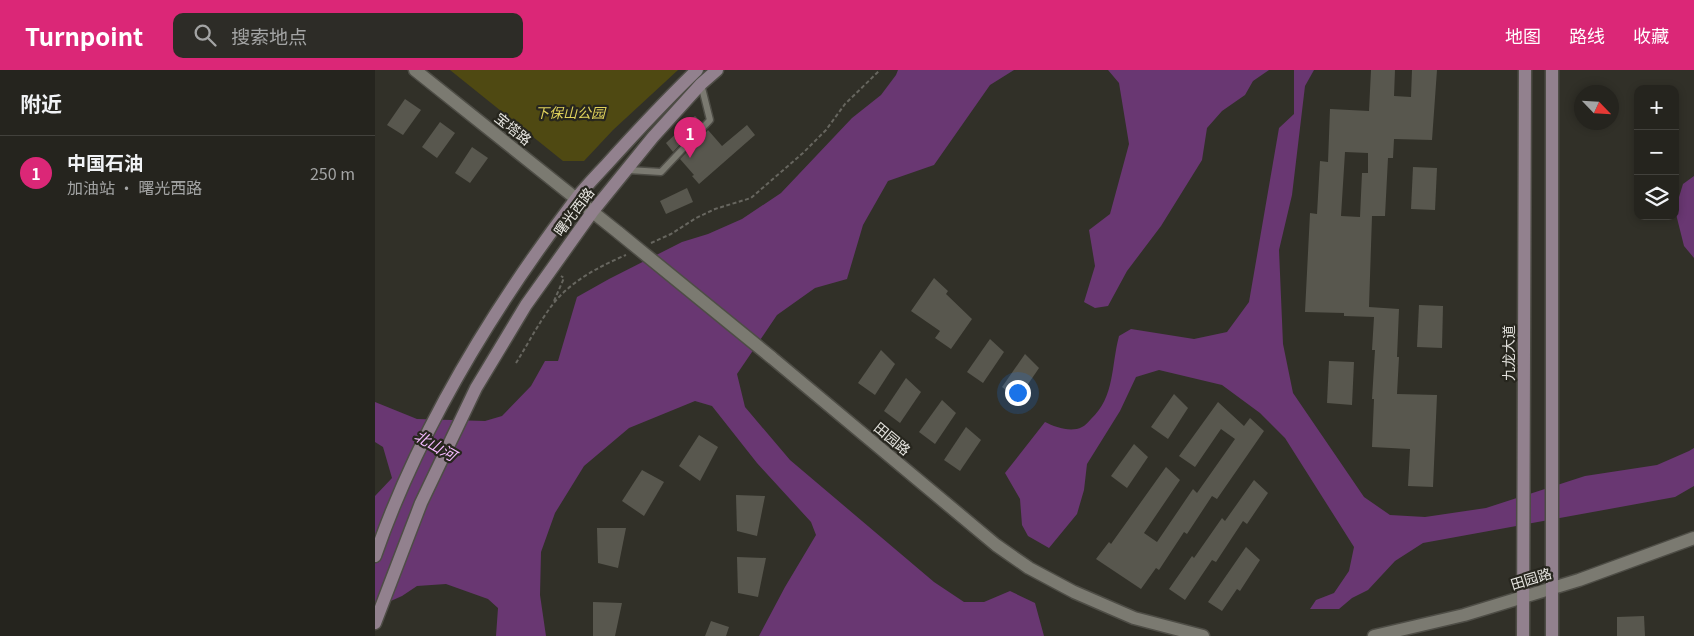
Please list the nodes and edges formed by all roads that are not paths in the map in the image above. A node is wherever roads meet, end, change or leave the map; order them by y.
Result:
1 (415, 70) edge
2 (697, 70) edge
3 (717, 70) edge
4 (1525, 70) edge
5 (1552, 70) edge
6 (701, 84) junction
7 (626, 170) junction
8 (576, 199) junction
9 (593, 211) junction
10 (1694, 538) edge
11 (375, 556) edge
12 (1551, 588) junction
13 (1523, 597) junction
14 (375, 623) edge
15 (1203, 636) edge
16 (1374, 636) edge
17 (1523, 636) edge
18 (1552, 636) edge

1 - 8 street, 宝塔路
2 - 8 main road, 曙光西路
3 - 6 main road, 曙光西路
4 - 13 main road, 九龙大道
5 - 12 main road
6 - 7 main road, 曙光西路
6 - 7 lane
7 - 9 main road, 曙光西路
8 - 9 street, 宝塔路
8 - 11 main road, 曙光西路
9 - 14 main road, 曙光西路
9 - 15 street, 田园路, bridge
10 - 12 street, 田园路
12 - 13 street, 田园路
12 - 18 main road
13 - 16 street, 田园路
13 - 17 main road, 九龙大道

